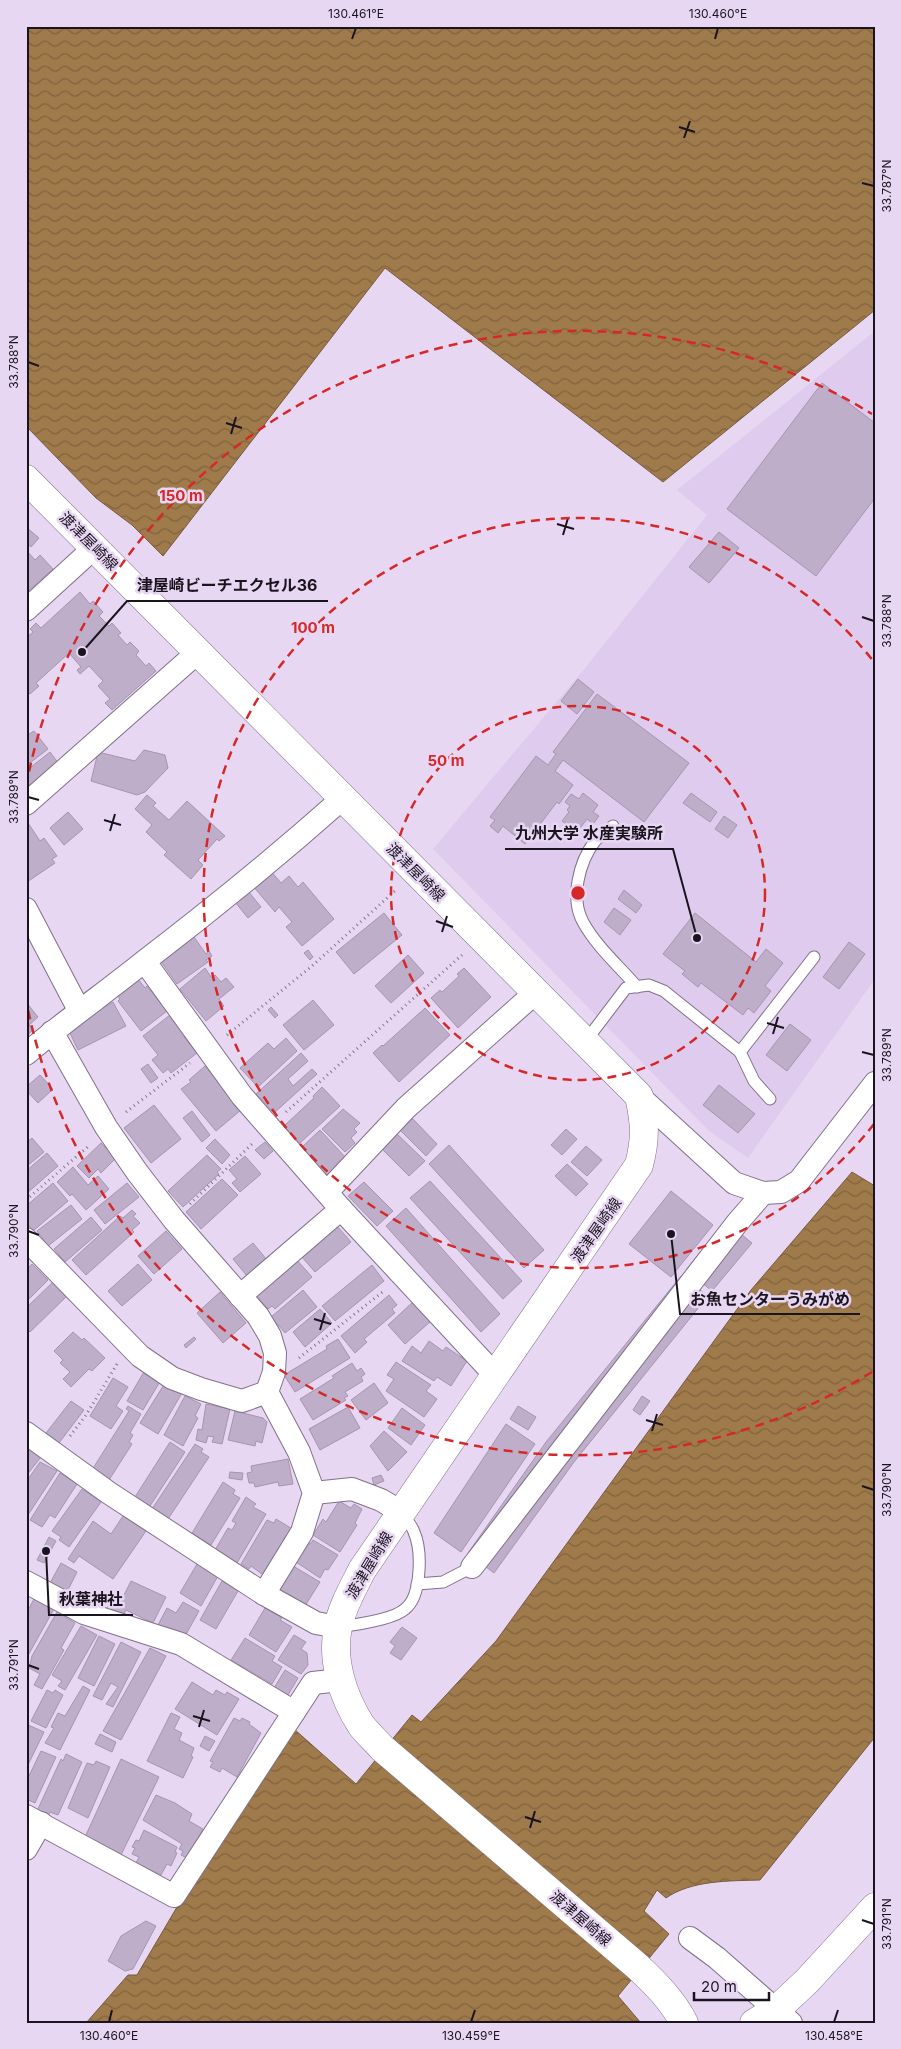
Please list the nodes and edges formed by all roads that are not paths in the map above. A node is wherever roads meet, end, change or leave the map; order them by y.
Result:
1 (29, 487) edge
2 (95, 547) junction
3 (26, 610) edge
4 (198, 652) junction
5 (343, 798) junction
6 (26, 804) edge
7 (613, 826) dead end
8 (26, 909) edge
9 (814, 956) dead end
10 (145, 962) junction
11 (637, 987) junction
12 (535, 992) junction
13 (79, 1010) junction
14 (52, 1032) junction
15 (584, 1042) junction
16 (740, 1052) junction
17 (26, 1054) edge
18 (875, 1083) edge
19 (639, 1096) junction
20 (770, 1099) dead end
21 (326, 1192) junction
22 (763, 1193) junction
23 (341, 1209) junction
24 (26, 1239) edge
25 (240, 1296) junction
26 (495, 1375) junction
27 (267, 1392) junction
28 (26, 1433) edge
29 (314, 1493) junction
30 (401, 1512) junction
31 (472, 1567) joint
32 (26, 1582) edge
33 (417, 1584) junction
34 (264, 1594) junction
35 (338, 1627) junction
36 (340, 1680) junction
37 (294, 1712) junction
38 (34, 1819) edge
39 (26, 1849) edge
40 (875, 1907) edge
41 (690, 1938) dead end
42 (774, 2019) edge
43 (684, 2023) edge

1 - 2 main road, 渡津屋崎線
2 - 3 street
2 - 4 main road, 渡津屋崎線
4 - 5 main road, 渡津屋崎線
4 - 6 street
5 - 10 street
5 - 12 main road, 渡津屋崎線
7 - 11 lane
8 - 13 street
9 - 16 lane
10 - 13 street
10 - 21 street
11 - 15 lane
11 - 16 lane
12 - 15 main road, 渡津屋崎線
12 - 21 street
13 - 14 street
14 - 17 street
14 - 25 street
15 - 19 main road, 渡津屋崎線
16 - 20 lane
18 - 22 street
19 - 22 street
19 - 26 main road, 渡津屋崎線
21 - 23 street
22 - 31 street
23 - 25 street
23 - 26 street
24 - 27 street
25 - 27 street
26 - 30 main road, 渡津屋崎線
27 - 29 street
28 - 34 street
29 - 30 street
29 - 34 street
30 - 33 lane
30 - 35 main road, 渡津屋崎線
31 - 33 lane
32 - 37 street
33 - 35 lane
34 - 35 street
35 - 36 main road, 渡津屋崎線
36 - 37 street
36 - 43 main road, 渡津屋崎線
37 - 38 street
38 - 39 street
40 - 42 main road
41 - 42 street

